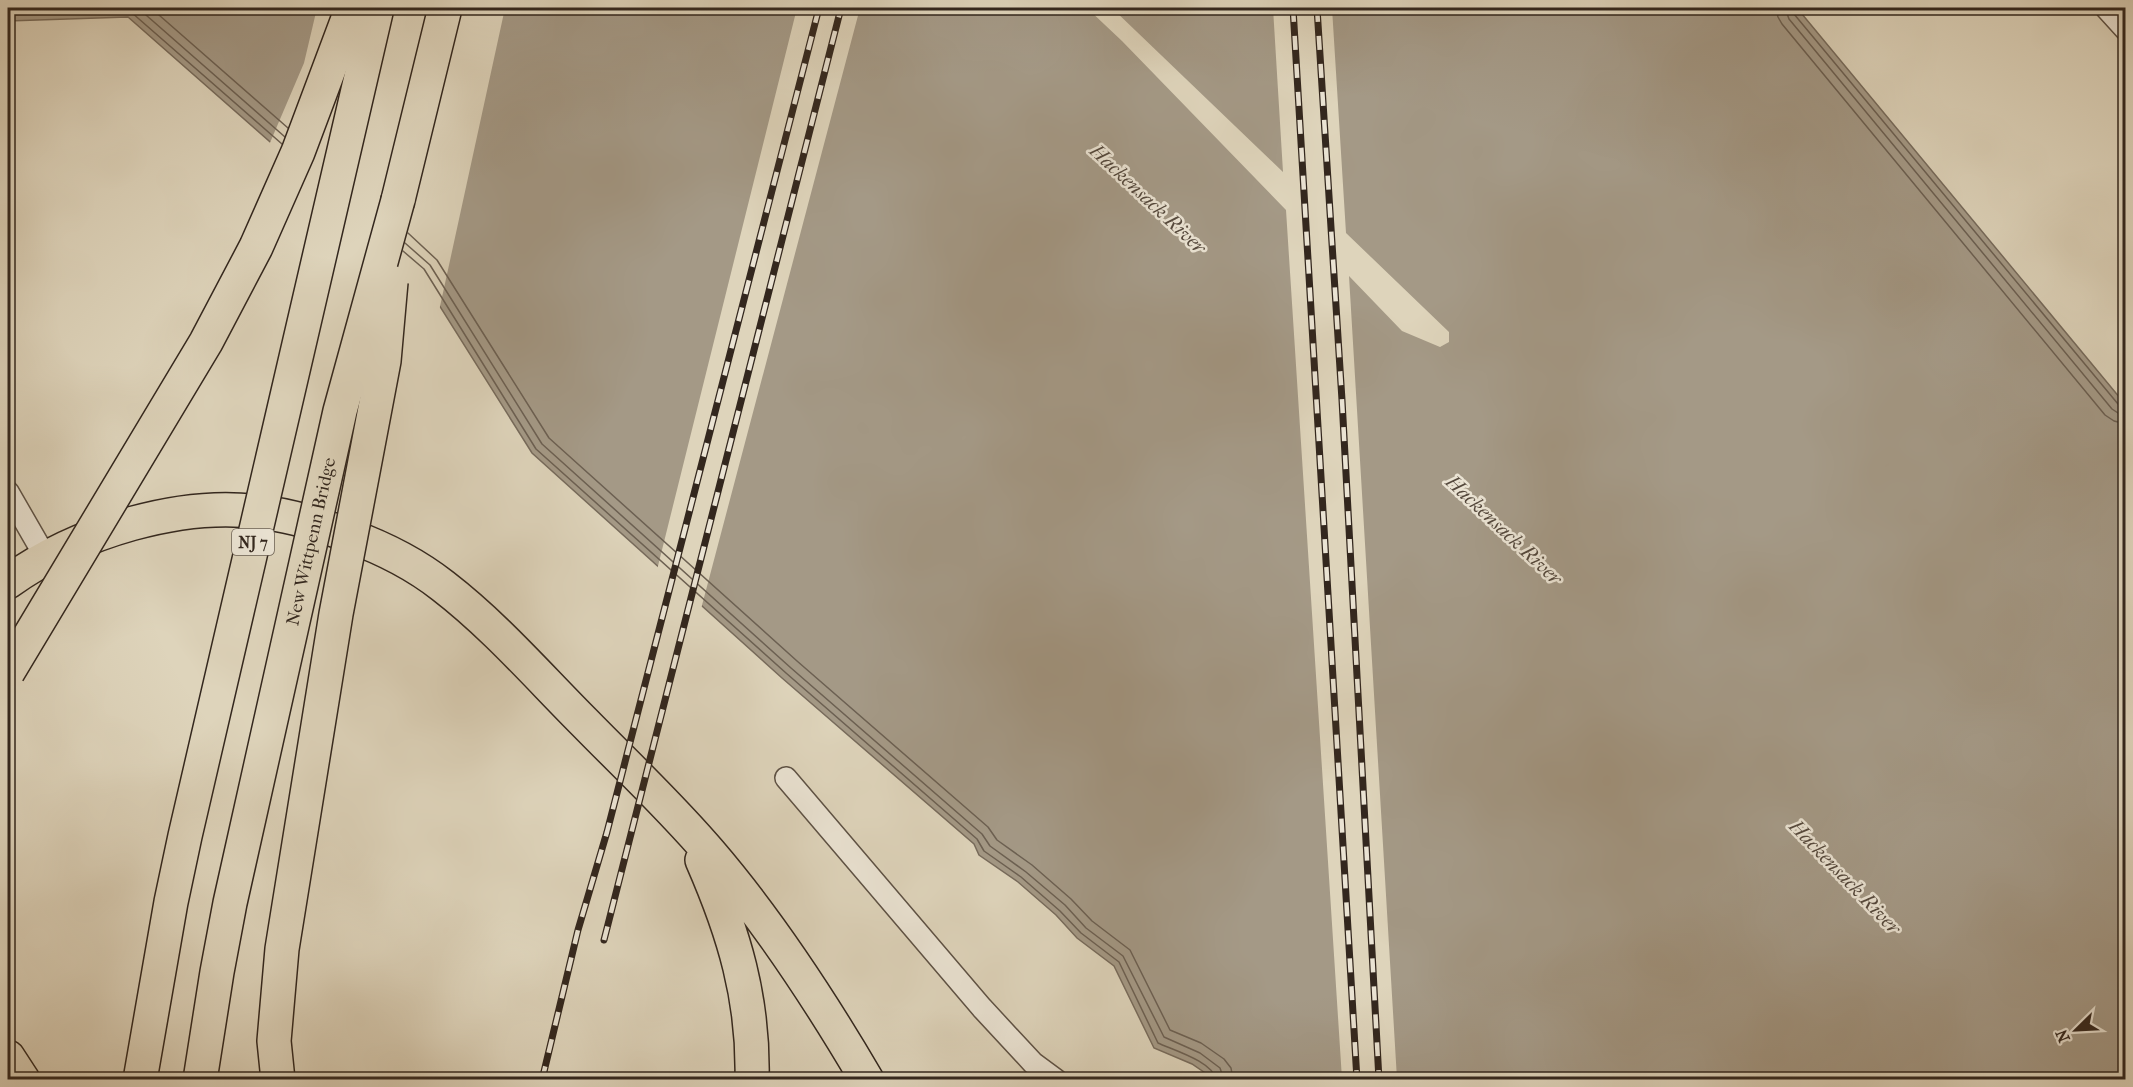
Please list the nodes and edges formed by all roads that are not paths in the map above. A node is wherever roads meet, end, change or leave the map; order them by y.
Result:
1 (352, 8) edge
2 (376, 8) edge
3 (445, 8) edge
4 (2106, 8) edge
5 (2126, 30) edge
6 (398, 200) junction
7 (8, 492) edge
8 (46, 558) junction
9 (8, 582) edge
10 (8, 672) edge
11 (786, 778) dead end
12 (689, 828) junction
13 (8, 1057) edge
14 (23, 1080) edge
15 (140, 1080) edge
16 (200, 1080) edge
17 (278, 1080) edge
18 (752, 1080) edge
19 (867, 1080) edge
20 (1056, 1080) edge

1 - 10 highway, bridge
2 - 15 highway, NJ 7, bridge
3 - 6 highway, New Wittpenn Bridge
4 - 5 lane
6 - 16 highway, New Wittpenn Bridge, bridge
6 - 17 highway, bridge
7 - 8 lane
8 - 9 highway
8 - 12 highway
11 - 20 lane
12 - 18 highway
12 - 19 highway
13 - 14 highway

